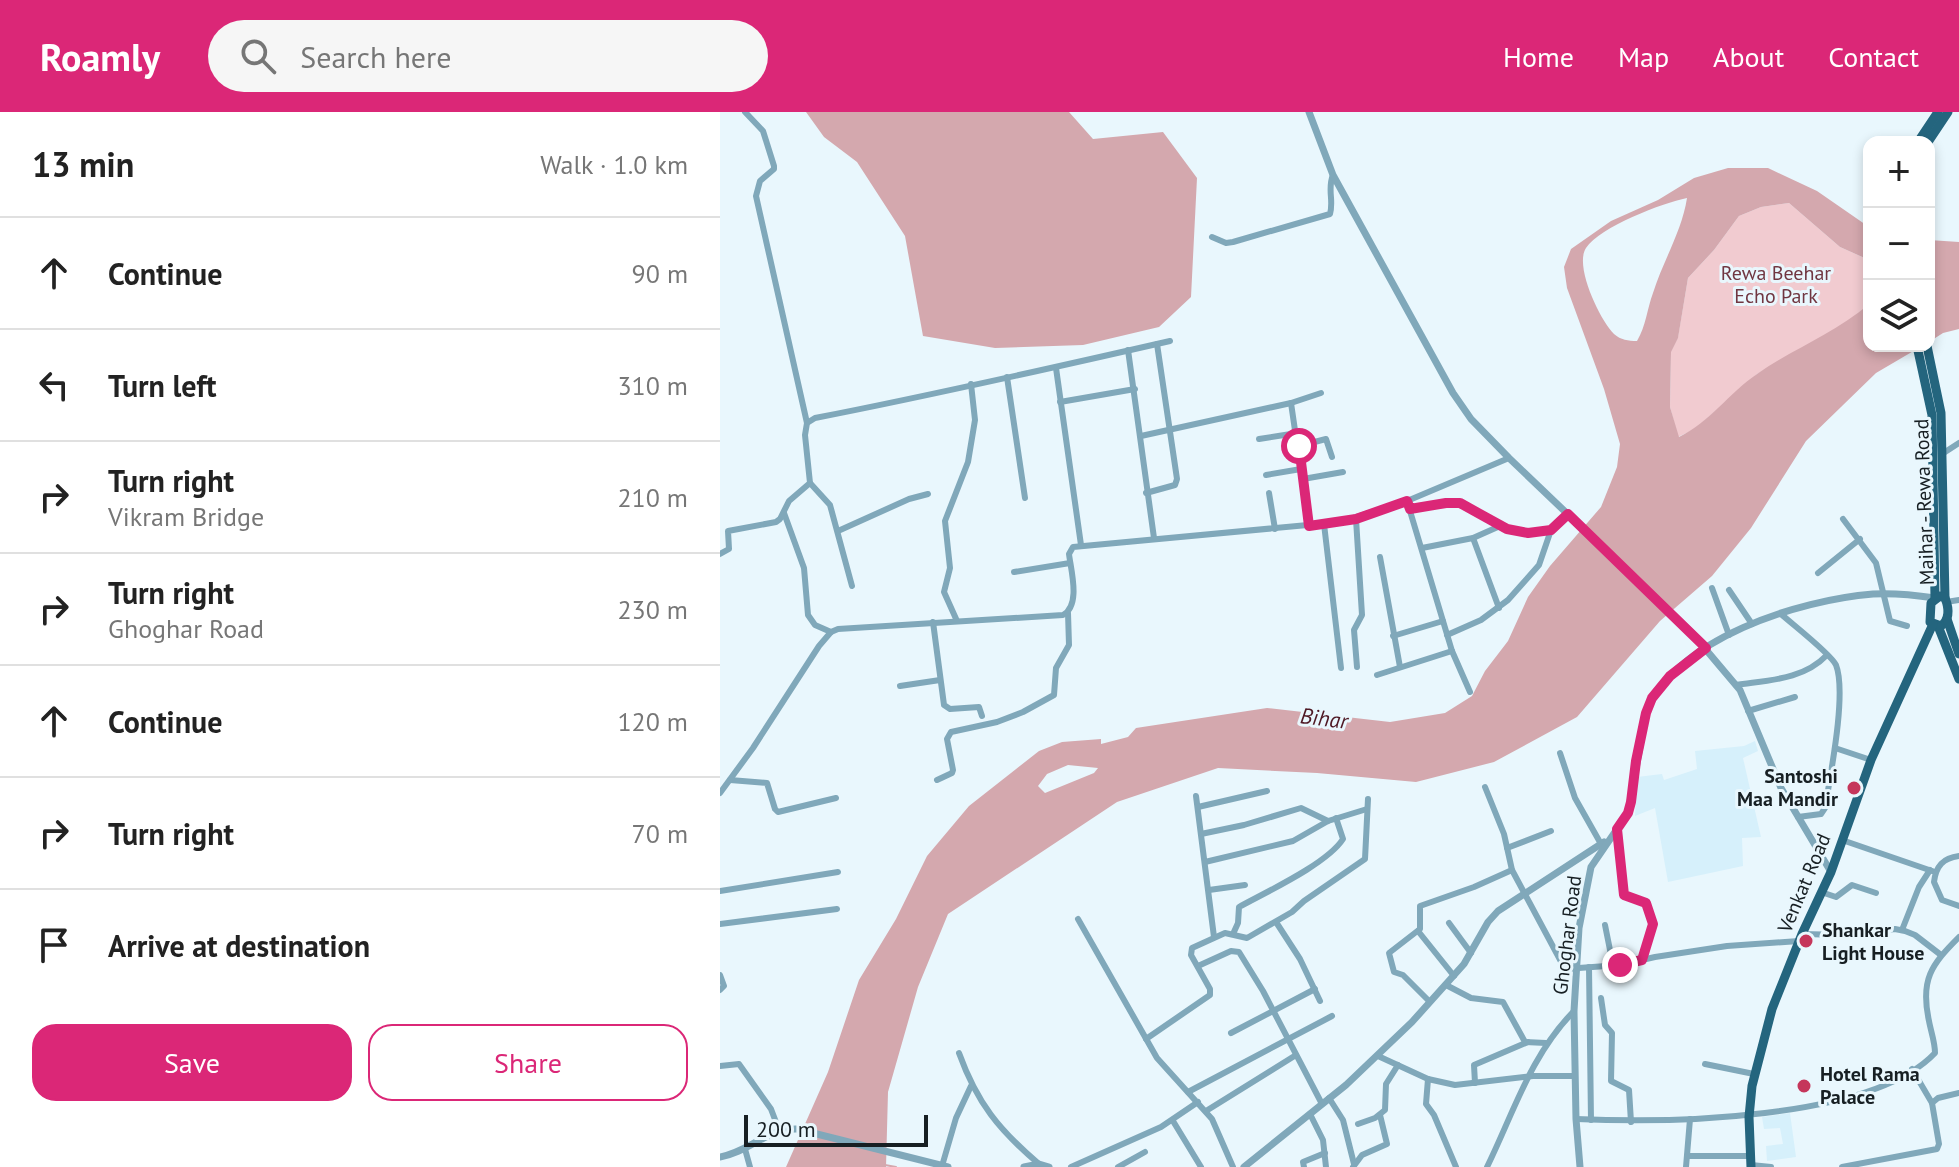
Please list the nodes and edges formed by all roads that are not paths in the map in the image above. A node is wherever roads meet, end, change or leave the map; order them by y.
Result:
1 (745, 112) edge
2 (1309, 112) edge
3 (1938, 112) edge
4 (1948, 112) edge
5 (1922, 136) edge
6 (1932, 136) edge
7 (1333, 175) junction
8 (1212, 237) dead end
9 (1170, 341) dead end
10 (1157, 344) junction
11 (1128, 350) junction
12 (1919, 352) edge
13 (1928, 352) edge
14 (1056, 368) junction
15 (1007, 377) junction
16 (971, 384) junction
17 (1135, 389) junction
18 (1321, 393) dead end
19 (1060, 402) junction
20 (1291, 403) junction
21 (1935, 406) junction
22 (807, 423) junction
23 (1171, 429) junction
24 (1297, 433) junction
25 (1141, 436) junction
26 (1259, 439) dead end
27 (1959, 443) edge
28 (1299, 446) junction
29 (1942, 454) junction
30 (1332, 457) dead end
31 (1509, 458) junction
32 (1301, 469) junction
33 (1343, 472) dead end
34 (1266, 475) dead end
35 (1303, 479) junction
36 (810, 483) junction
37 (1146, 493) junction
38 (1269, 493) dead end
39 (928, 494) dead end
40 (1025, 498) dead end
41 (1407, 501) junction
42 (1410, 509) junction
43 (784, 513) junction
44 (1571, 517) junction
45 (1356, 519) junction
46 (1843, 519) dead end
47 (1324, 524) junction
48 (1309, 526) junction
49 (1500, 526) junction
50 (1275, 529) junction
51 (1551, 530) junction
52 (838, 531) junction
53 (1154, 538) junction
54 (1473, 538) junction
55 (1860, 539) junction
56 (1081, 545) junction
57 (1422, 548) junction
58 (720, 554) edge
59 (1380, 557) dead end
60 (1070, 563) junction
61 (1014, 572) dead end
62 (1818, 573) dead end
63 (852, 586) dead end
64 (1712, 588) dead end
65 (1729, 590) dead end
66 (1882, 594) junction
67 (1942, 599) junction
68 (1959, 600) edge
69 (1499, 608) junction
70 (1068, 613) junction
71 (1781, 614) junction
72 (1947, 619) junction
73 (957, 621) junction
74 (1443, 621) junction
75 (933, 622) junction
76 (1752, 624) junction
77 (1935, 625) junction
78 (1907, 626) dead end
79 (831, 632) junction
80 (1447, 635) junction
81 (1729, 635) junction
82 (1393, 636) junction
83 (1706, 648) junction
84 (1452, 651) junction
85 (1959, 654) edge
86 (1827, 655) junction
87 (1357, 667) dead end
88 (1400, 667) junction
89 (1341, 668) dead end
90 (1377, 675) dead end
91 (1959, 679) edge
92 (940, 680) junction
93 (1736, 685) junction
94 (900, 686) dead end
95 (1470, 692) dead end
96 (1795, 697) dead end
97 (1748, 711) junction
98 (982, 716) dead end
99 (1835, 748) junction
100 (1560, 753) dead end
101 (1871, 760) junction
102 (730, 780) junction
103 (937, 780) dead end
104 (1485, 787) dead end
105 (1267, 791) dead end
106 (720, 793) edge
107 (1196, 796) dead end
108 (836, 798) dead end
109 (1368, 799) dead end
110 (1198, 807) junction
111 (1367, 809) junction
112 (1798, 817) junction
113 (1332, 820) junction
114 (1617, 829) junction
115 (1551, 831) dead end
116 (1201, 834) junction
117 (1609, 838) junction
118 (1842, 840) junction
119 (1601, 844) junction
120 (1507, 848) junction
121 (1959, 856) edge
122 (1205, 862) junction
123 (1512, 870) junction
124 (1932, 871) junction
125 (838, 872) dead end
126 (1831, 872) junction
127 (1245, 885) dead end
128 (1209, 890) junction
129 (720, 891) edge
130 (1821, 892) junction
131 (1526, 893) junction
132 (1876, 893) dead end
133 (1959, 906) edge
134 (837, 909) dead end
135 (1078, 919) dead end
136 (1276, 922) junction
137 (1449, 923) dead end
138 (720, 924) edge
139 (1605, 925) dead end
140 (1902, 930) junction
141 (1418, 931) junction
142 (1233, 934) junction
143 (1214, 937) junction
144 (1959, 937) edge
145 (1800, 938) junction
146 (1471, 953) junction
147 (1941, 955) junction
148 (1642, 960) junction
149 (1613, 965) junction
150 (1198, 966) junction
151 (1589, 967) junction
152 (1576, 968) junction
153 (720, 975) edge
154 (1454, 976) junction
155 (1446, 985) junction
156 (1315, 989) junction
157 (720, 990) edge
158 (1601, 998) dead end
159 (1320, 1001) dead end
160 (1430, 1002) junction
161 (1274, 1011) junction
162 (1574, 1011) junction
163 (1332, 1016) dead end
164 (1231, 1033) dead end
165 (1287, 1038) junction
166 (1146, 1039) junction
167 (1528, 1042) junction
168 (1546, 1043) junction
169 (959, 1053) dead end
170 (1296, 1055) junction
171 (1378, 1056) junction
172 (1705, 1064) dead end
173 (1398, 1065) junction
174 (720, 1066) edge
175 (1912, 1069) junction
176 (1754, 1074) junction
177 (1575, 1076) junction
178 (1526, 1077) junction
179 (1428, 1079) junction
180 (1475, 1083) junction
181 (971, 1086) junction
182 (1188, 1092) junction
183 (1959, 1093) edge
184 (1326, 1101) junction
185 (1198, 1102) junction
186 (1932, 1103) junction
187 (1206, 1111) junction
188 (1310, 1114) junction
189 (1380, 1115) junction
190 (1749, 1117) junction
191 (1576, 1119) junction
192 (1690, 1119) junction
193 (1591, 1120) junction
194 (1173, 1121) junction
195 (1631, 1122) junction
196 (1358, 1124) dead end
197 (779, 1130) junction
198 (745, 1149) junction
199 (1145, 1152) dead end
200 (1325, 1153) junction
201 (1687, 1156) junction
202 (720, 1157) edge
203 (1751, 1162) edge
204 (1039, 1164) junction
205 (945, 1166) edge
206 (1230, 1166) edge
207 (1353, 1166) edge
208 (750, 1167) edge
209 (1024, 1167) edge
210 (1049, 1167) edge
211 (1071, 1167) edge
212 (1118, 1167) edge
213 (1201, 1167) edge
214 (1244, 1167) edge
215 (1304, 1167) edge
216 (1326, 1167) edge
217 (1456, 1167) edge
218 (1487, 1167) edge
219 (1580, 1167) edge
220 (1686, 1167) edge
221 (1771, 1167) edge
222 (1842, 1167) edge

1 - 22 street
2 - 7 street
3 - 5 main road
4 - 6 main road
7 - 8 street
7 - 31 street
9 - 10 street
10 - 11 street
10 - 23 street
11 - 14 street
11 - 17 street
12 - 21 main road
13 - 21 main road
14 - 15 street
14 - 19 street
15 - 16 street
15 - 40 street
16 - 22 street
16 - 73 street
17 - 19 street
17 - 25 street
18 - 20 street
19 - 56 street
20 - 23 street
20 - 24 street
21 - 29 main road, Maihar - Rewa Road
21 - 67 main road, Maihar - Rewa Road
22 - 36 street
23 - 25 street
23 - 37 street
24 - 26 street
24 - 28 street
25 - 37 street
27 - 29 street
28 - 30 street
28 - 32 street
29 - 67 main road, Maihar - Rewa Road
31 - 41 street
31 - 44 street
32 - 34 street
32 - 35 street
33 - 35 street
35 - 48 street
36 - 43 street
36 - 52 street
37 - 53 street
38 - 50 street
39 - 52 street
41 - 42 street
41 - 45 street
42 - 49 street
42 - 57 street
43 - 58 street
43 - 79 street
44 - 51 street
44 - 83 street
45 - 47 street
45 - 87 street
46 - 55 street
47 - 48 street
47 - 89 street
48 - 50 street
49 - 51 street
49 - 54 street
50 - 53 street
51 - 69 street
52 - 63 street
53 - 56 street
54 - 57 street
54 - 69 street
55 - 62 street
55 - 66 street
56 - 60 street
57 - 74 street
59 - 82 street
60 - 61 street
60 - 70 street
64 - 81 street
65 - 76 street
66 - 67 street, Ghoghar Road
66 - 71 street, Ghoghar Road
66 - 78 street
67 - 68 street
67 - 72 main road
67 - 77 main road, Venkat Road
69 - 80 street
70 - 73 street
70 - 103 street
71 - 76 street, Ghoghar Road
71 - 86 street
72 - 77 main road, Venkat Road
72 - 85 main road
73 - 75 street
74 - 80 street
74 - 82 street
75 - 79 street
75 - 92 street
76 - 81 street, Ghoghar Road
77 - 91 main road
77 - 101 main road, Venkat Road
79 - 102 street
80 - 84 street
81 - 83 street, Ghoghar Road
82 - 88 street
83 - 93 street
83 - 114 street, Ghoghar Road
84 - 88 street
84 - 95 street
86 - 93 street
86 - 99 street
88 - 90 street
92 - 94 street
92 - 98 street
93 - 97 street
96 - 97 street
97 - 112 street
99 - 101 street
99 - 112 street
100 - 119 street
101 - 118 main road, Venkat Road
102 - 106 street
102 - 108 street
104 - 120 street
105 - 110 street
107 - 110 street
109 - 111 street
110 - 116 street
111 - 113 street
111 - 136 street
112 - 126 street
113 - 116 street
113 - 122 street
113 - 142 street
114 - 117 street, Ghoghar Road
114 - 148 street
115 - 120 street
116 - 122 street
117 - 119 street
117 - 152 street, Ghoghar Road
118 - 124 street
118 - 126 main road, Venkat Road
119 - 131 street
120 - 123 street
121 - 124 street
122 - 128 street
123 - 131 street
123 - 141 street
124 - 133 street
124 - 140 street
125 - 129 street
126 - 130 main road, Venkat Road
127 - 128 street
128 - 143 street
130 - 132 street
130 - 145 main road, Venkat Road
131 - 146 street
131 - 152 street
134 - 138 street
135 - 166 street
136 - 142 street
136 - 156 street
137 - 146 street
139 - 149 street
140 - 145 street
140 - 147 street
141 - 154 street
141 - 160 street
142 - 143 street
143 - 150 street
144 - 147 street
145 - 148 street
145 - 176 main road, Venkat Road
146 - 154 street
147 - 175 street
148 - 149 street
149 - 151 street
150 - 161 street
150 - 166 street
151 - 152 street
151 - 193 street
152 - 162 street, Ghoghar Road
153 - 157 street
154 - 155 street
155 - 160 street
155 - 167 street
156 - 159 street
156 - 161 street
158 - 195 street
160 - 171 street
161 - 164 street
161 - 165 street
162 - 168 street
162 - 177 street, Ghoghar Road
163 - 165 street
165 - 170 street
165 - 182 street
166 - 182 street
167 - 168 street
167 - 180 street
168 - 178 street
169 - 181 street
170 - 184 street
170 - 187 street
171 - 173 street
171 - 184 street
172 - 176 street
173 - 179 street
173 - 189 street
174 - 197 street
175 - 186 street
175 - 190 street
176 - 190 main road, Venkat Road
177 - 178 street
177 - 191 street, Ghoghar Road
178 - 180 street
178 - 218 street
179 - 180 street
179 - 217 street
181 - 204 street
181 - 205 street
182 - 185 street
183 - 186 street
184 - 188 street
184 - 207 street
185 - 187 street
185 - 194 street
186 - 222 street
187 - 206 street
188 - 200 street
188 - 214 street
189 - 196 street
189 - 207 street
190 - 192 street
190 - 203 main road, Venkat Road
191 - 193 street
191 - 219 street, Ghoghar Road
192 - 195 street
192 - 201 street
193 - 195 street
194 - 211 street
194 - 213 street
197 - 198 street
197 - 205 street
198 - 202 street
198 - 208 street
199 - 212 street
200 - 215 street
200 - 216 street
201 - 203 street
201 - 220 street
203 - 221 street
204 - 209 street
204 - 210 street

